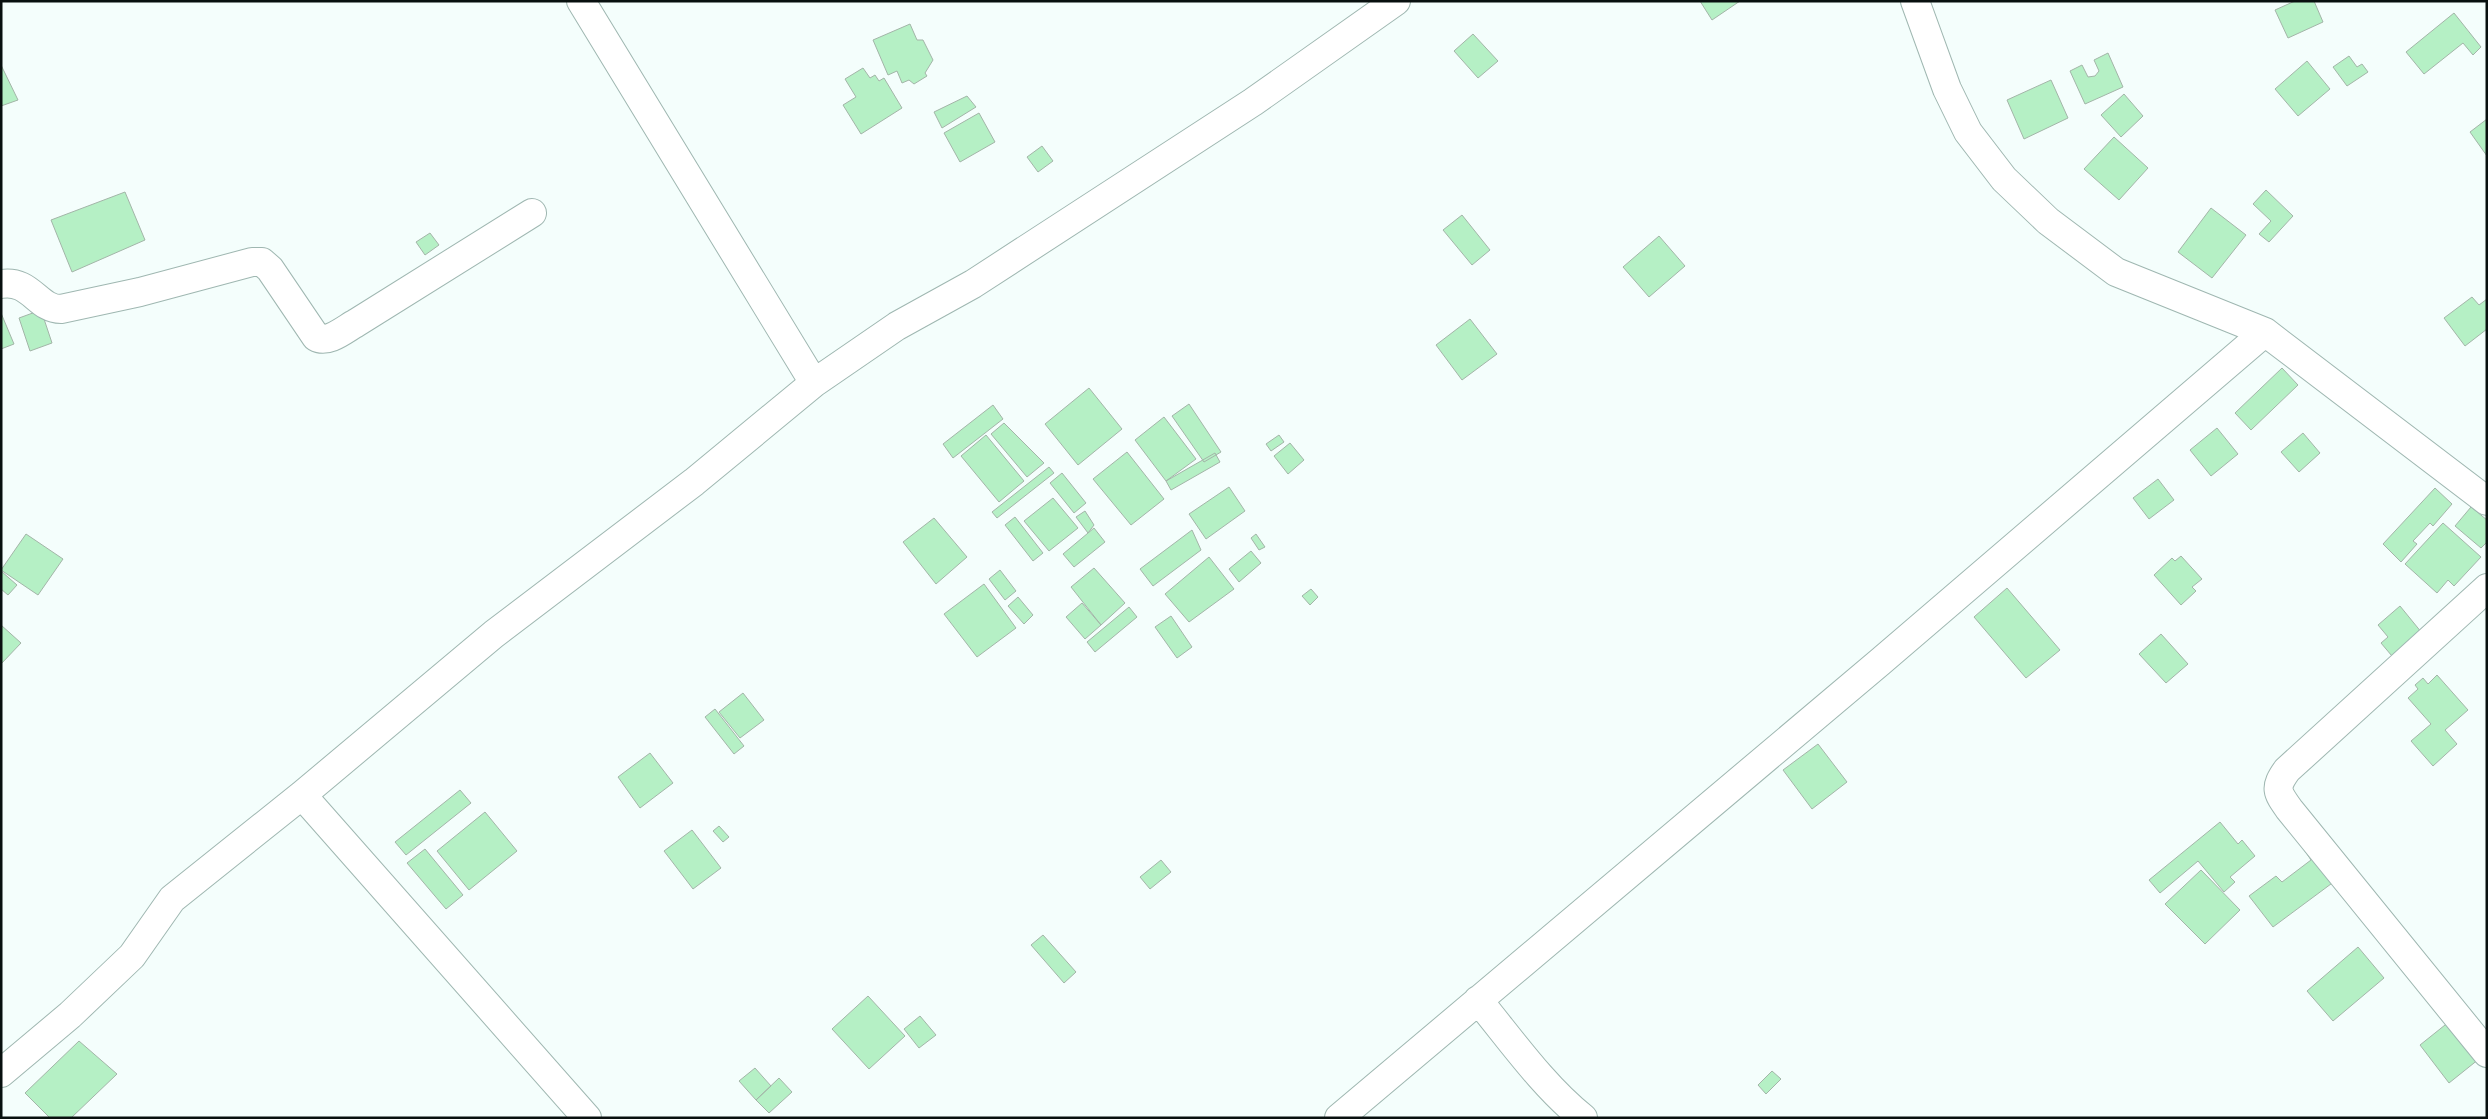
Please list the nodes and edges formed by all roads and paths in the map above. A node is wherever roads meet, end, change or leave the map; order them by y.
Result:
1 (581, 1) edge
2 (1396, 1) edge
3 (1921, 4) edge
4 (532, 213) dead end
5 (1, 284) edge
6 (2265, 332) junction
7 (814, 383) junction
8 (2487, 501) edge
9 (2487, 588) edge
10 (302, 795) junction
11 (1478, 1000) junction
12 (2487, 1053) edge
13 (1, 1073) edge
14 (587, 1118) edge
15 (1339, 1118) edge
16 (1583, 1118) edge

1 - 7 street
2 - 7 street
3 - 6 street
4 - 5 street
6 - 8 street
6 - 11 street
7 - 10 street
9 - 12 street
10 - 13 street
10 - 14 street
11 - 15 street
11 - 16 street

